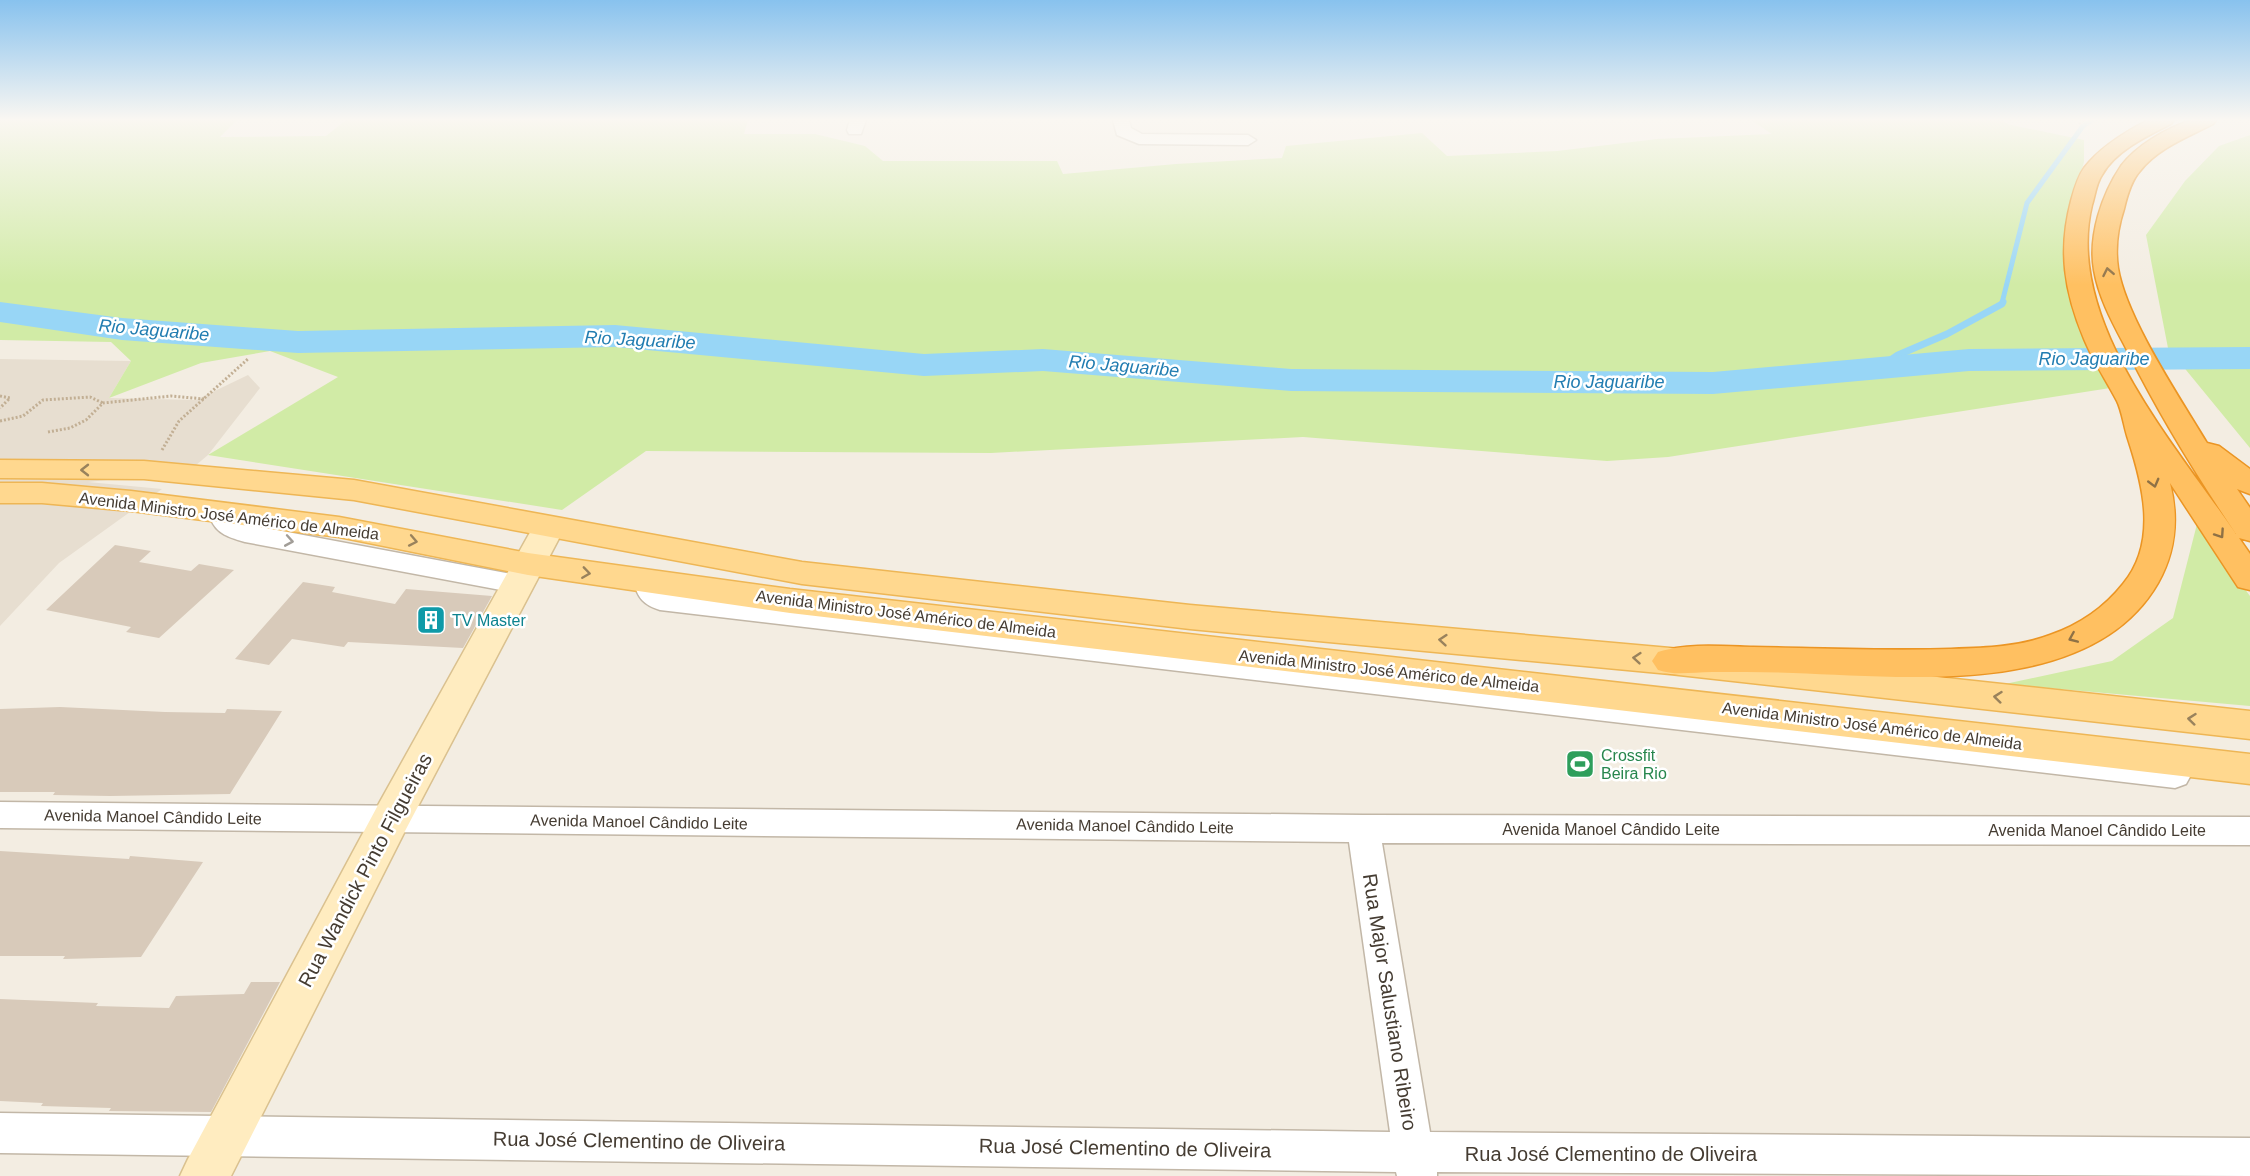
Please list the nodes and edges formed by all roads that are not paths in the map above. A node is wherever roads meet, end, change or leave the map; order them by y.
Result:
1 (2091, 175) edge
2 (2127, 175) edge
3 (2125, 394) junction
4 (2191, 439) junction
5 (0, 470) edge
6 (2250, 484) edge
7 (354, 490) junction
8 (0, 493) edge
9 (227, 512) junction
10 (549, 527) junction
11 (2250, 531) edge
12 (523, 574) junction
13 (2250, 579) edge
14 (648, 581) junction
15 (1197, 633) junction
16 (1670, 661) junction
17 (2250, 725) edge
18 (2250, 769) edge
19 (2250, 784) edge
20 (0, 815) edge
21 (391, 819) junction
22 (1363, 829) junction
23 (2250, 831) edge
24 (0, 1132) edge
25 (227, 1135) junction
26 (2250, 1158) edge
27 (1415, 1164) edge
28 (205, 1176) edge

1 - 3 highway
4 -> 2 highway
3 -> 13 highway
3 -> 16 highway
4 - 6 highway
4 - 11 highway
7 -> 5 main road, Avenida Ministro José Américo de Almeida
7 - 9 main road
7 - 10 main road, Avenida Ministro José Américo de Almeida
8 - 9 main road, Avenida Ministro José Américo de Almeida
9 -> 12 main road, Avenida Ministro José Américo de Almeida
10 - 12 street
10 - 15 main road, Avenida Ministro José Américo de Almeida
12 -> 14 main road, Avenida Ministro José Américo de Almeida
12 - 21 street, Rua Wandick Pinto Filgueiras
14 - 15 main road, Avenida Ministro José Américo de Almeida
14 - 19 street
16 -> 15 main road, Avenida Ministro José Américo de Almeida
15 - 18 main road, Avenida Ministro José Américo de Almeida
17 -> 16 main road, Avenida Ministro José Américo de Almeida
20 - 21 street, Avenida Manoel Cândido Leite
21 - 22 street, Avenida Manoel Cândido Leite
21 - 25 street, Rua Wandick Pinto Filgueiras
22 - 23 street, Avenida Manoel Cândido Leite
22 - 27 street, Rua Major Salustiano Ribeiro
24 - 25 street, Rua José Clementino de Oliveira
25 - 27 street, Rua José Clementino de Oliveira
25 - 28 street, Rua Wandick Pinto Filgueiras
26 - 27 street, Rua José Clementino de Oliveira

